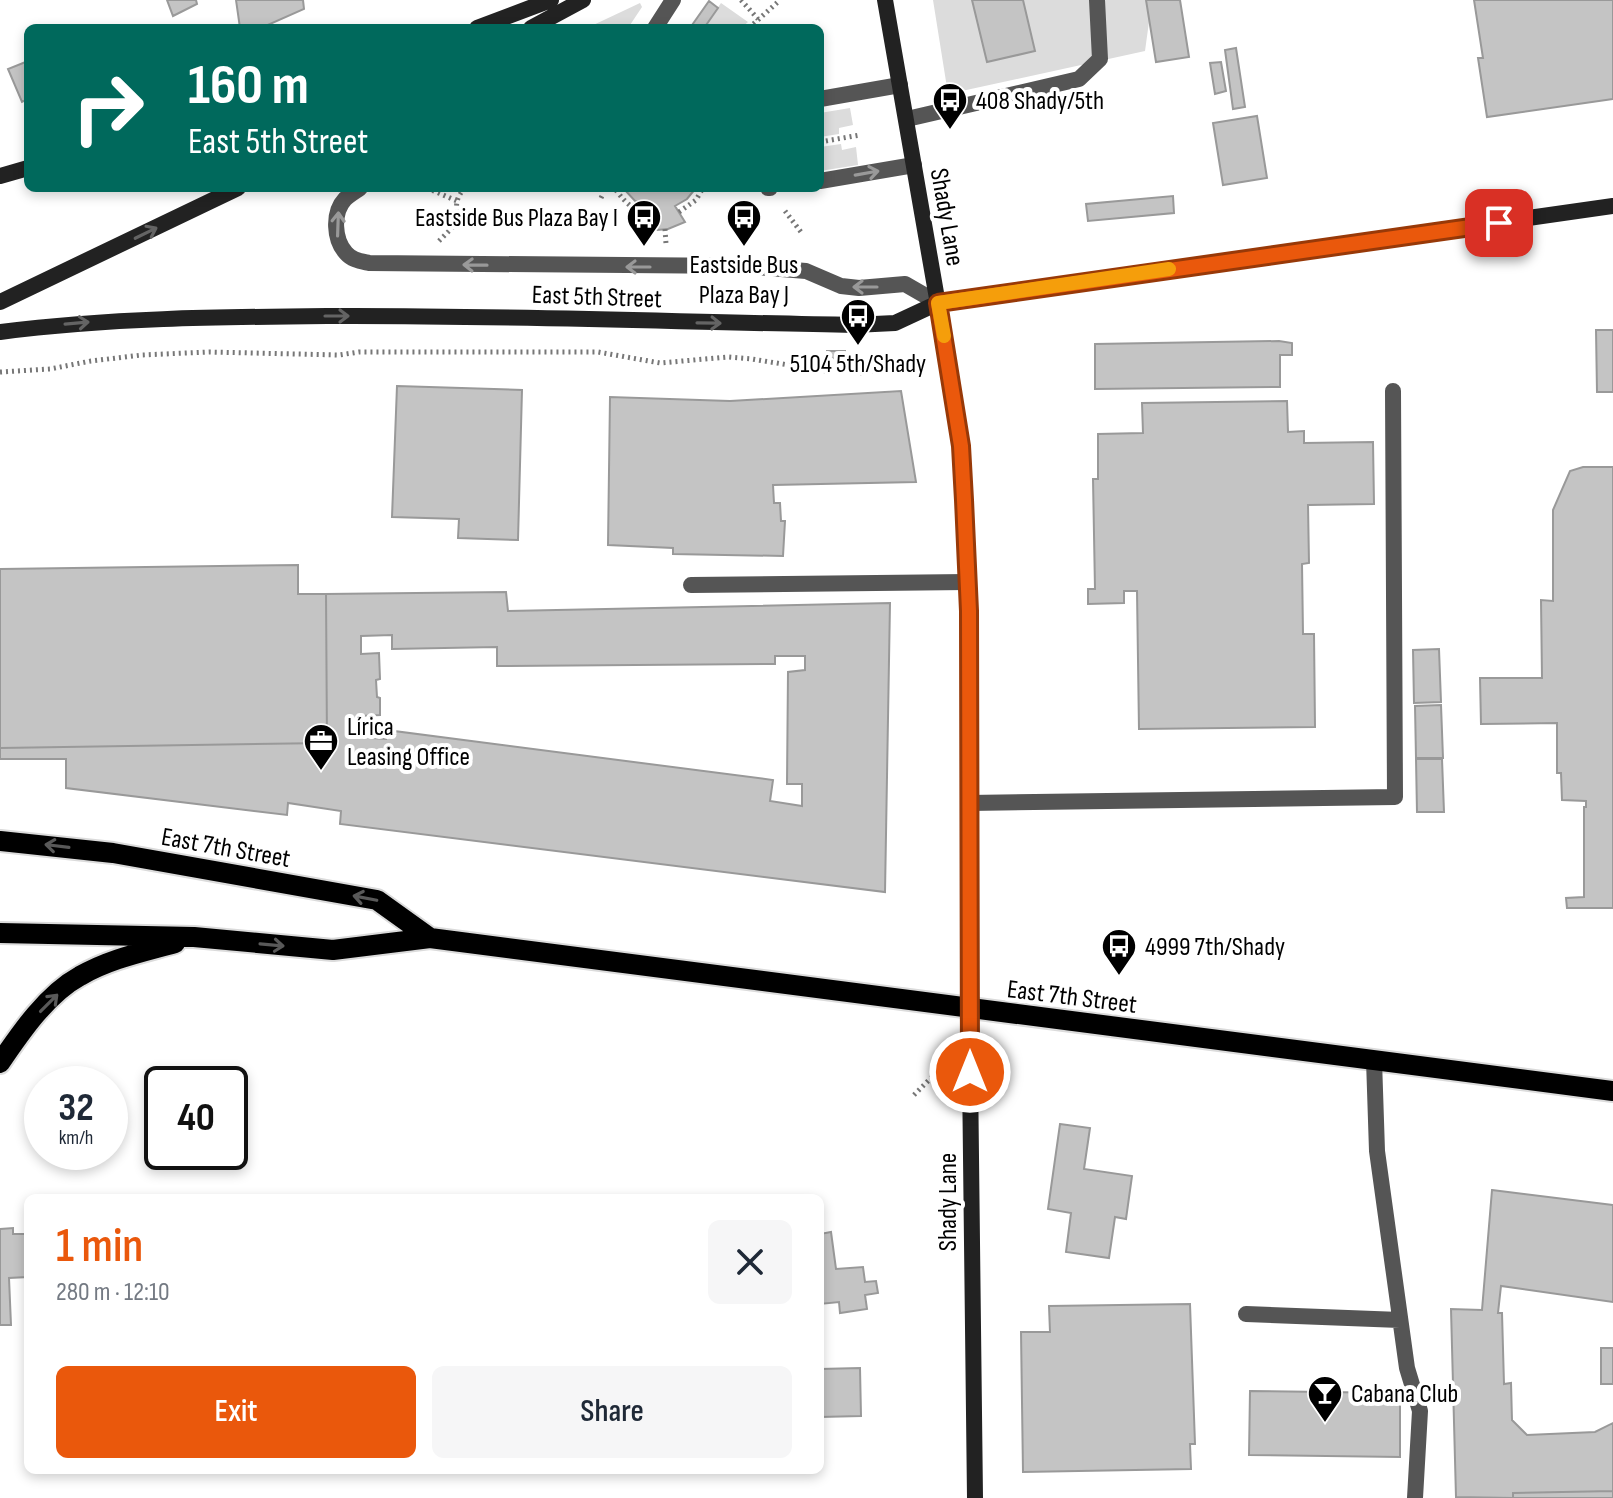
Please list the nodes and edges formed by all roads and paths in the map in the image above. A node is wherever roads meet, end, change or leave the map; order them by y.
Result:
1 (551, 0) edge
2 (583, 0) edge
3 (673, 0) edge
4 (741, 0) edge
5 (780, 0) edge
6 (885, 0) edge
7 (1097, 0) edge
8 (758, 19) junction
9 (488, 24) edge
10 (538, 24) edge
11 (658, 24) edge
12 (753, 24) edge
13 (900, 85) junction
14 (824, 98) edge
15 (907, 119) junction
16 (860, 135) dead end
17 (824, 141) edge
18 (914, 165) junction
19 (24, 169) edge
20 (0, 176) edge
21 (824, 180) edge
22 (230, 192) edge
23 (354, 192) edge
24 (436, 192) edge
25 (463, 192) edge
26 (618, 192) edge
27 (701, 192) edge
28 (457, 201) junction
29 (1613, 206) edge
30 (785, 211) dead end
31 (679, 212) dead end
32 (651, 216) dead end
33 (461, 219) junction
34 (467, 225) dead end
35 (665, 229) dead end
36 (801, 232) dead end
37 (435, 245) dead end
38 (666, 245) dead end
39 (0, 302) edge
40 (938, 303) junction
41 (0, 332) edge
42 (913, 366) dead end
43 (0, 372) edge
44 (1393, 391) dead end
45 (967, 582) junction
46 (691, 585) dead end
47 (969, 803) junction
48 (0, 841) edge
49 (0, 933) edge
50 (194, 937) junction
51 (430, 938) junction
52 (969, 1009) junction
53 (1374, 1060) junction
54 (0, 1063) edge
55 (940, 1069) dead end
56 (1613, 1091) edge
57 (914, 1095) dead end
58 (1246, 1314) dead end
59 (1400, 1320) junction
60 (975, 1498) edge
61 (1415, 1498) edge

1 - 9 street
2 - 10 street
3 - 11 lane
4 - 8 path
5 - 8 path
6 - 13 street, Shady Lane
7 - 15 lane
8 - 12 path
13 - 14 lane
13 - 15 street, Shady Lane
15 - 18 street, Shady Lane
16 - 17 path
21 -> 18 lane
18 - 40 street, Shady Lane
19 - 20 street
39 -> 22 street
40 -> 23 lane
24 - 28 path
25 - 28 path
26 - 32 path
27 - 31 path
28 - 33 path
29 - 40 street, East 5th Street
30 - 36 path
33 - 34 path
33 - 37 path
35 - 38 path
41 -> 40 street, East 5th Street
40 - 45 street, Shady Lane
42 - 43 path
44 - 47 lane
45 - 46 lane
45 - 47 street, Shady Lane
47 - 52 street, Shady Lane
51 -> 48 main road, East 7th Street
49 - 50 main road, East 7th Street
50 -> 51 main road, East 7th Street
54 -> 50 main road
51 - 52 main road, East 7th Street
52 - 53 main road, East 7th Street
52 - 60 street, Shady Lane
53 - 56 main road, East 7th Street
53 - 59 lane
55 - 57 path
58 - 59 lane
59 - 61 lane

